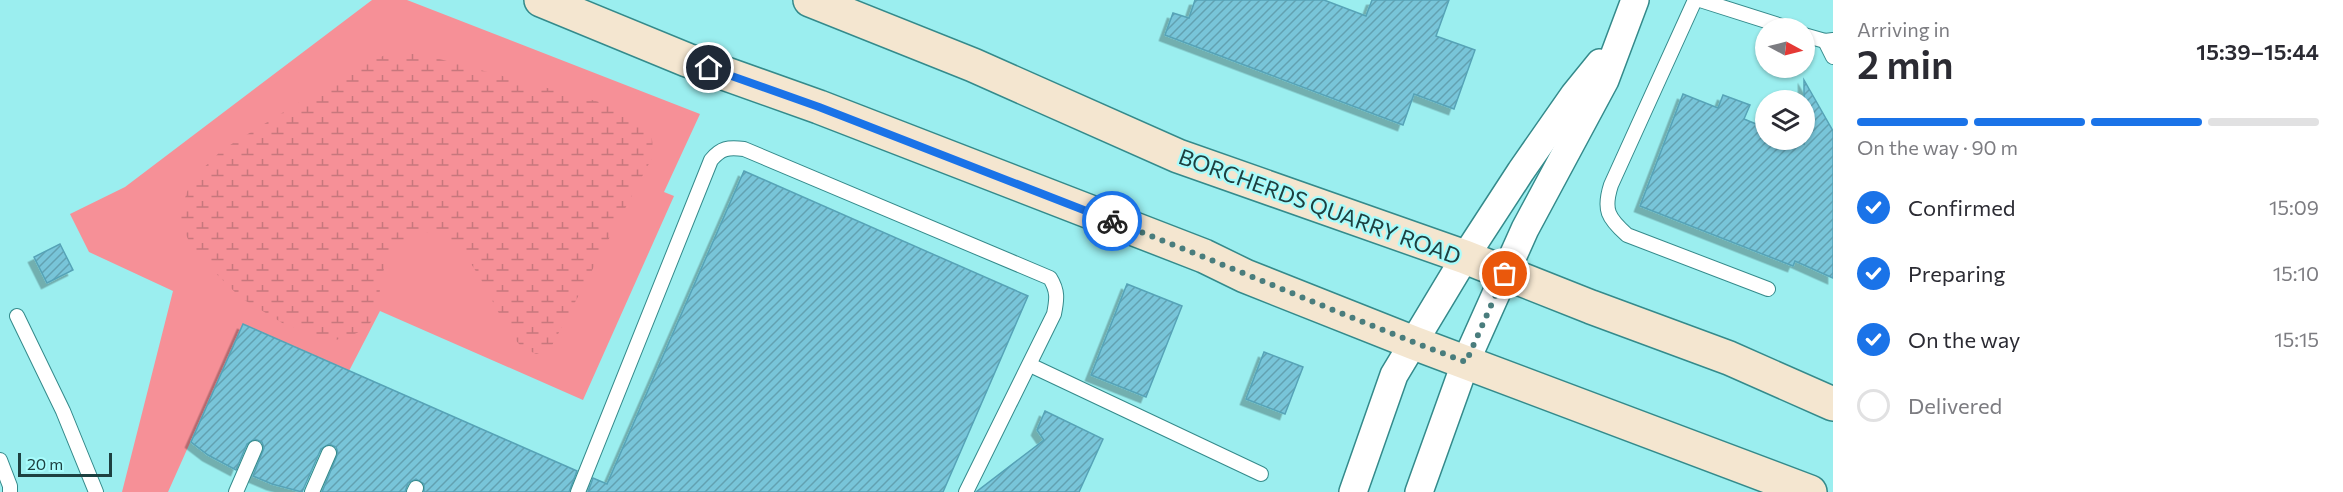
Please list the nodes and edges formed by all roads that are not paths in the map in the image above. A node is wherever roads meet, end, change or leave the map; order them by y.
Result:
1 (541, 0) edge
2 (810, 0) edge
3 (1635, 0) edge
4 (1695, 0) edge
5 (1700, 0) edge
6 (1757, 18) edge
7 (1829, 40) edge
8 (1616, 47) junction
9 (1833, 57) edge
10 (1465, 257) junction
11 (1505, 274) junction
12 (1768, 289) dead end
13 (16, 316) dead end
14 (1414, 343) junction
15 (1466, 362) junction
16 (1029, 365) junction
17 (1833, 404) edge
18 (255, 448) dead end
19 (329, 453) dead end
20 (0, 460) edge
21 (1261, 474) dead end
22 (10, 492) edge
23 (96, 492) edge
24 (236, 492) edge
25 (312, 492) edge
26 (578, 492) edge
27 (966, 492) edge
28 (1353, 492) edge
29 (1419, 492) edge
30 (1810, 492) edge

1 - 14 main road
2 - 10 main road, BORCHERDS QUARRY ROAD
3 - 8 street
4 - 12 lane
5 - 6 lane
7 - 9 lane
8 - 10 street
8 - 11 street
10 - 11 main road, BORCHERDS QUARRY ROAD
10 - 14 street
11 - 15 street
11 - 17 main road, BORCHERDS QUARRY ROAD
13 - 23 lane
14 - 15 main road
14 - 28 street
15 - 29 street
15 - 30 main road
16 - 21 lane
16 - 26 lane
16 - 27 lane
18 - 24 lane
19 - 25 lane
20 - 22 lane

